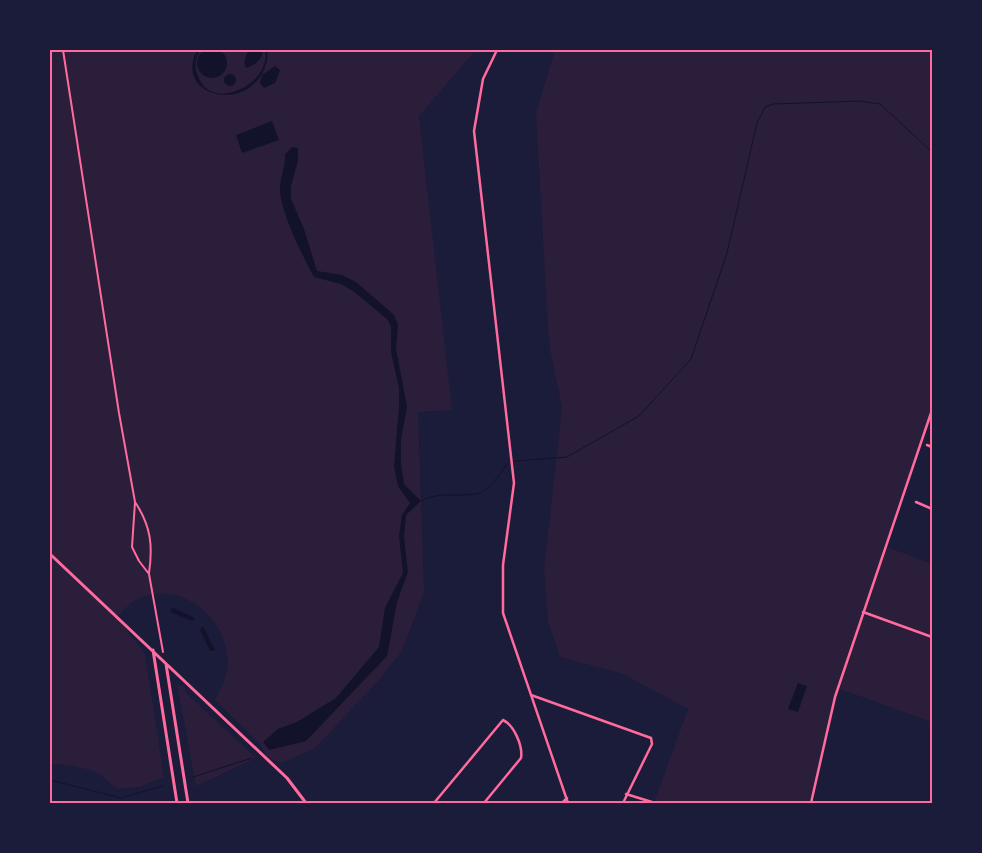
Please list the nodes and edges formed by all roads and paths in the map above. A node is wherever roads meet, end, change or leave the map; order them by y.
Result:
1 (63, 50) edge
2 (497, 50) edge
3 (932, 410) edge
4 (927, 445) dead end
5 (932, 447) edge
6 (135, 502) junction
7 (916, 502) dead end
8 (932, 509) edge
9 (50, 554) edge
10 (148, 574) junction
11 (862, 612) junction
12 (932, 637) edge
13 (152, 650) junction
14 (163, 652) dead end
15 (166, 663) junction
16 (531, 695) junction
17 (626, 794) junction
18 (567, 798) junction
19 (176, 803) edge
20 (188, 803) edge
21 (306, 803) edge
22 (434, 803) edge
23 (484, 803) edge
24 (562, 803) edge
25 (568, 803) edge
26 (623, 803) edge
27 (655, 803) edge
28 (811, 803) edge

1 - 6 street
2 - 16 street
3 - 11 street
4 - 5 street
6 - 10 street
6 - 10 street
7 - 8 street
9 - 13 main road
10 - 14 street
11 - 12 street
11 - 28 street
13 - 15 main road
13 - 19 main road
15 - 20 main road
15 - 21 main road
16 - 17 street
16 - 18 street
17 - 26 street
17 - 27 street
18 - 24 street
18 - 25 street
22 - 23 street

